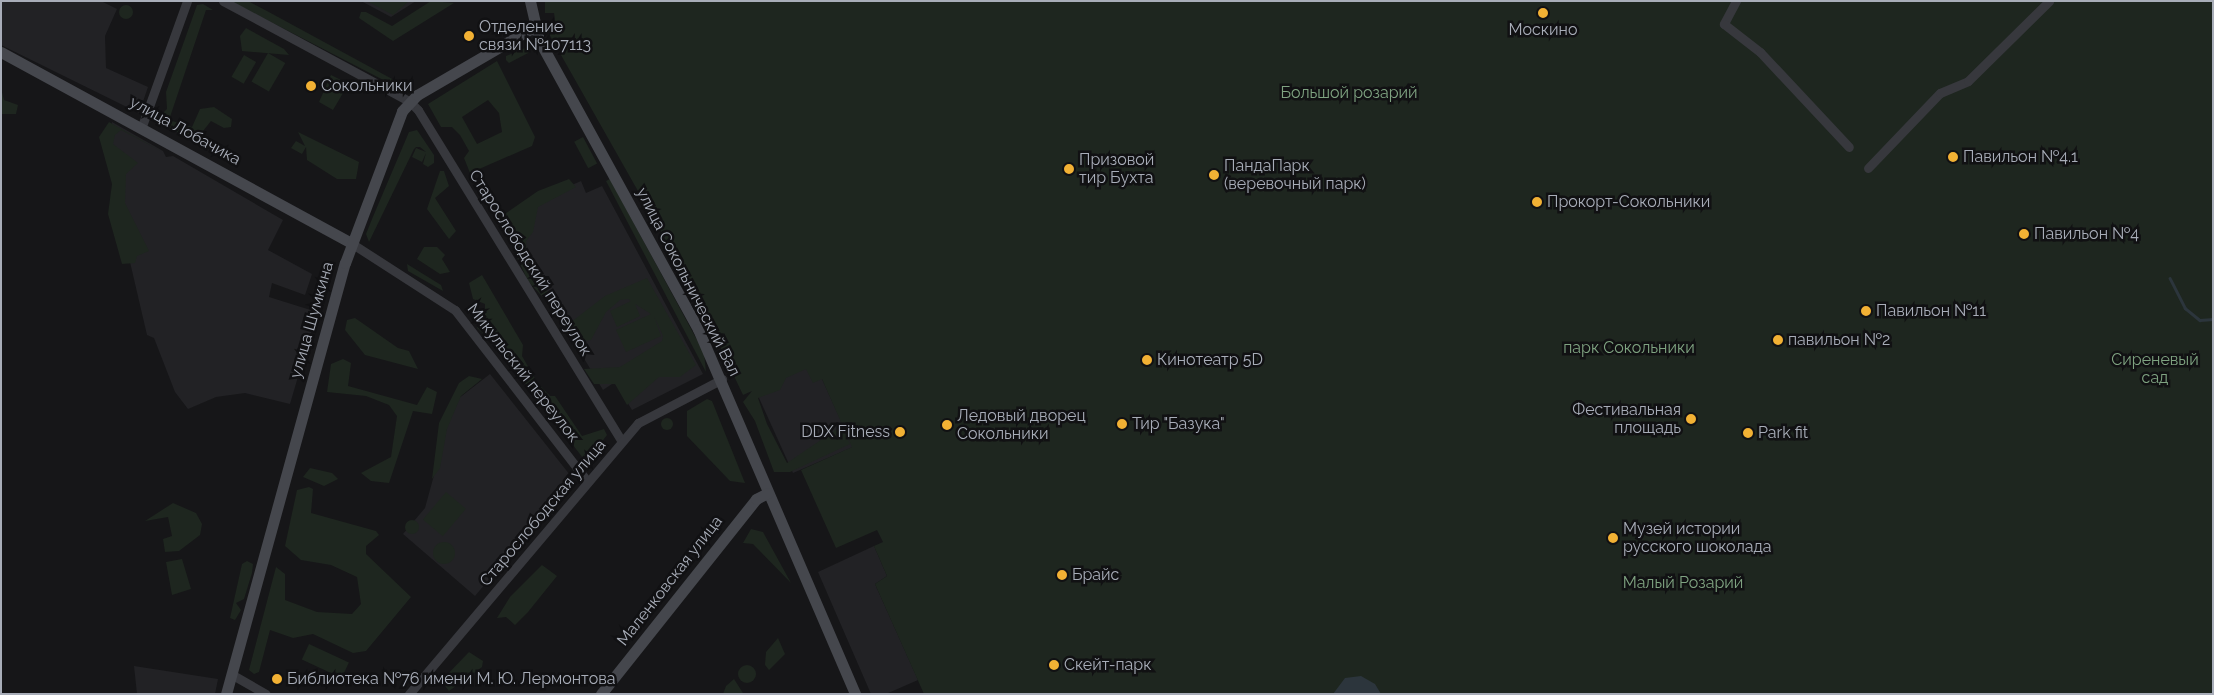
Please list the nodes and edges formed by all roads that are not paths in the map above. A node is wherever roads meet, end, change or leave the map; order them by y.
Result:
1 (187, 1) edge
2 (223, 1) edge
3 (530, 1) edge
4 (1736, 1) edge
5 (2049, 1) edge
6 (534, 27) junction
7 (1, 52) edge
8 (409, 101) junction
9 (142, 126) junction
10 (1849, 147) dead end
11 (1868, 168) dead end
12 (351, 243) junction
13 (722, 379) junction
14 (622, 441) junction
15 (588, 482) junction
16 (768, 493) junction
17 (231, 674) junction
18 (226, 694) edge
19 (266, 694) edge
20 (409, 694) edge
21 (601, 694) edge
22 (855, 694) edge

1 - 9 street
2 - 8 street
3 - 6 street, улица Сокольнический Вал
4 - 10 street
5 - 11 street
6 - 8 street
6 - 13 street, улица Сокольнический Вал
7 - 9 street, улица Лобачика
8 - 12 street, улица Шумкина
8 - 14 street, Старослободский переулок
9 - 12 street, улица Лобачика
12 - 15 street, Микульский переулок
12 - 17 street, улица Шумкина
13 - 14 street, Старослободская улица
13 - 16 street, улица Сокольнический Вал
14 - 15 street, Старослободская улица
15 - 20 street, Старослободская улица
16 - 21 street, Маленковская улица
16 - 22 street, улица Сокольнический Вал
17 - 18 street, улица Шумкина
17 - 19 street

